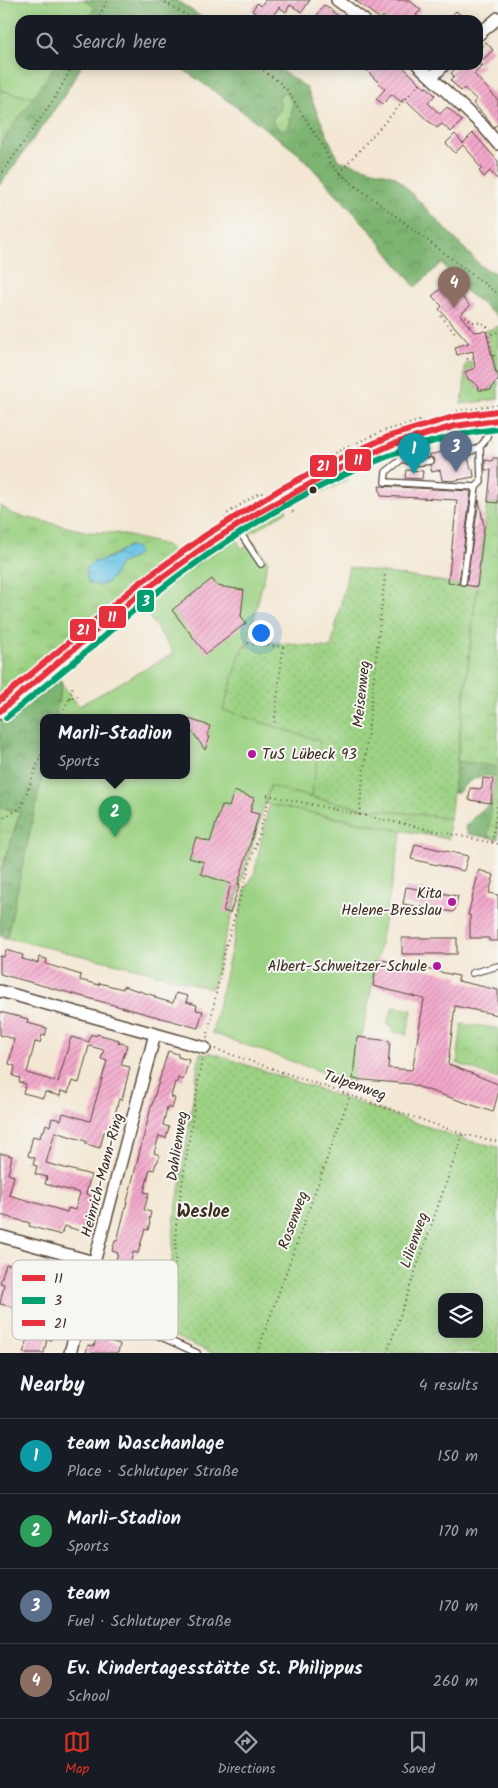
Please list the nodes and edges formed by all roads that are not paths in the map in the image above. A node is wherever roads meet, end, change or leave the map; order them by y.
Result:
1 (337, 0) edge
2 (357, 15) edge
3 (498, 18) edge
4 (483, 31) edge
5 (423, 70) edge
6 (438, 70) edge
7 (430, 76) junction
8 (498, 144) edge
9 (496, 415) edge
10 (392, 444) junction
11 (480, 448) junction
12 (467, 453) dead end
13 (402, 459) junction
14 (430, 461) dead end
15 (476, 487) junction
16 (236, 526) junction
17 (261, 564) dead end
18 (464, 582) dead end
19 (0, 711) edge
20 (498, 966) edge
21 (472, 973) dead end
22 (0, 991) edge
23 (155, 1034) junction
24 (205, 1048) road end
25 (0, 1236) edge
26 (87, 1260) edge
27 (95, 1260) edge
28 (73, 1340) edge
29 (168, 1340) edge
30 (70, 1353) edge
31 (198, 1353) edge

1 - 2 street
3 - 4 street
5 - 7 street
6 - 7 street
7 - 8 street
9 - 10 main road
9 - 11 lane
10 - 13 lane
10 - 16 main road
11 - 12 lane
11 - 15 lane
13 - 14 lane
13 - 15 lane
15 - 18 lane
16 - 17 lane
16 - 19 main road
20 - 21 lane
22 - 23 street
23 - 24 street
23 - 27 street, Heinrich-Mann-Ring
25 - 26 street
28 - 30 street, Heinrich-Mann-Ring
29 - 31 lane

